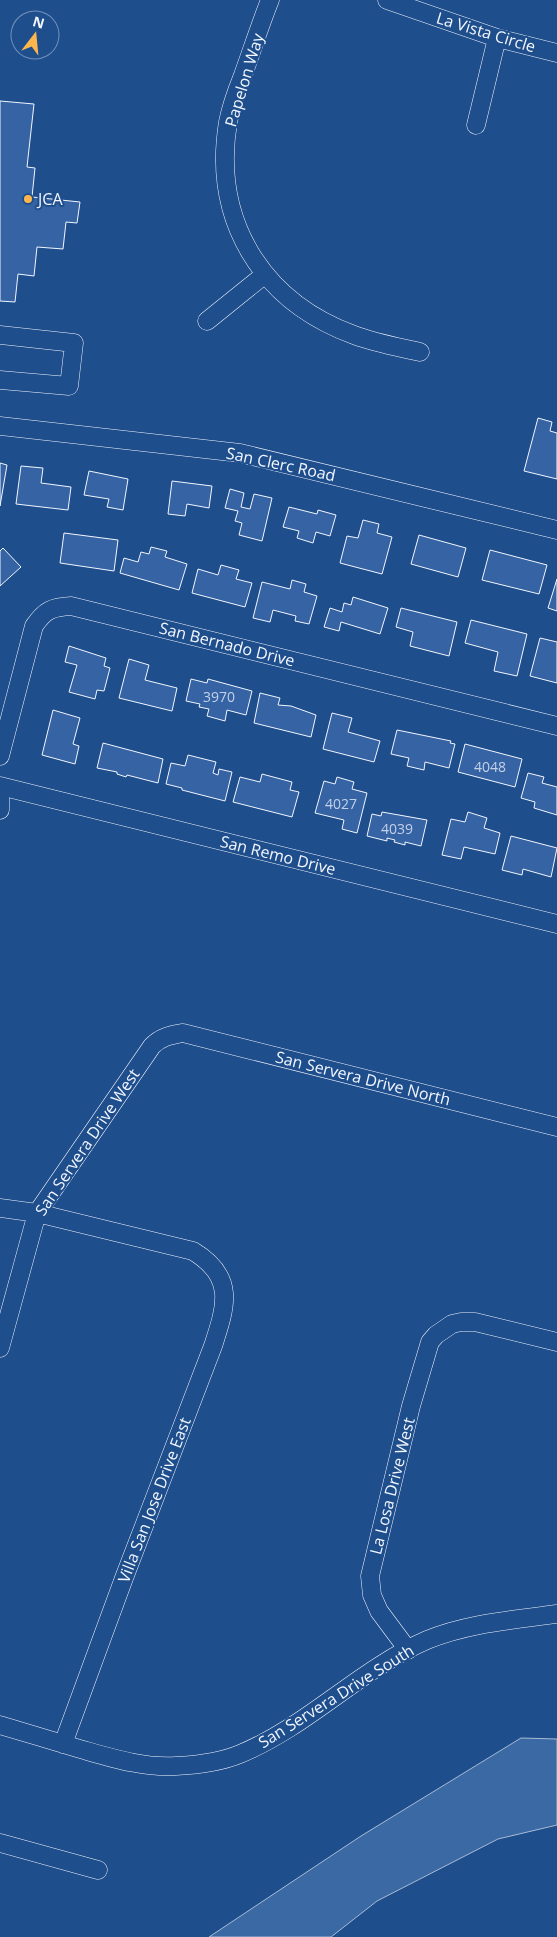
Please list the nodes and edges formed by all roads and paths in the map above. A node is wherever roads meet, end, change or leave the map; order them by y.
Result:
1 (270, 0) edge
2 (387, 0) edge
3 (497, 38) junction
4 (557, 53) edge
5 (476, 125) dead end
6 (264, 275) junction
7 (207, 321) dead end
8 (0, 335) edge
9 (420, 352) dead end
10 (0, 380) edge
11 (0, 426) edge
12 (557, 530) edge
13 (557, 726) edge
14 (0, 756) edge
15 (0, 787) edge
16 (0, 810) edge
17 (557, 924) edge
18 (169, 1035) joint
19 (557, 1126) edge
20 (0, 1208) edge
21 (37, 1213) junction
22 (557, 1342) edge
23 (0, 1348) edge
24 (557, 1614) edge
25 (408, 1650) junction
26 (0, 1725) edge
27 (63, 1744) junction
28 (0, 1843) edge
29 (98, 1870) dead end

1 - 6 street, Papelon Way
2 - 3 street, La Vista Circle
3 - 4 street, La Vista Circle
3 - 5 street
6 - 7 street
6 - 9 street, Papelon Way
8 - 10 street
11 - 12 street, San Clerc Road
13 - 14 street, San Bernado Drive
15 - 16 street
15 - 17 street, San Remo Drive
18 - 19 street, San Servera Drive North
18 - 21 street, San Servera Drive West
20 - 21 street
21 - 23 street, San Servera Drive West
21 - 27 street, Villa San Jose Drive East
22 - 25 street, La Losa Drive West
24 - 25 street, San Servera Drive South
25 - 27 street, San Servera Drive South
26 - 27 street, San Servera Drive South
28 - 29 street

